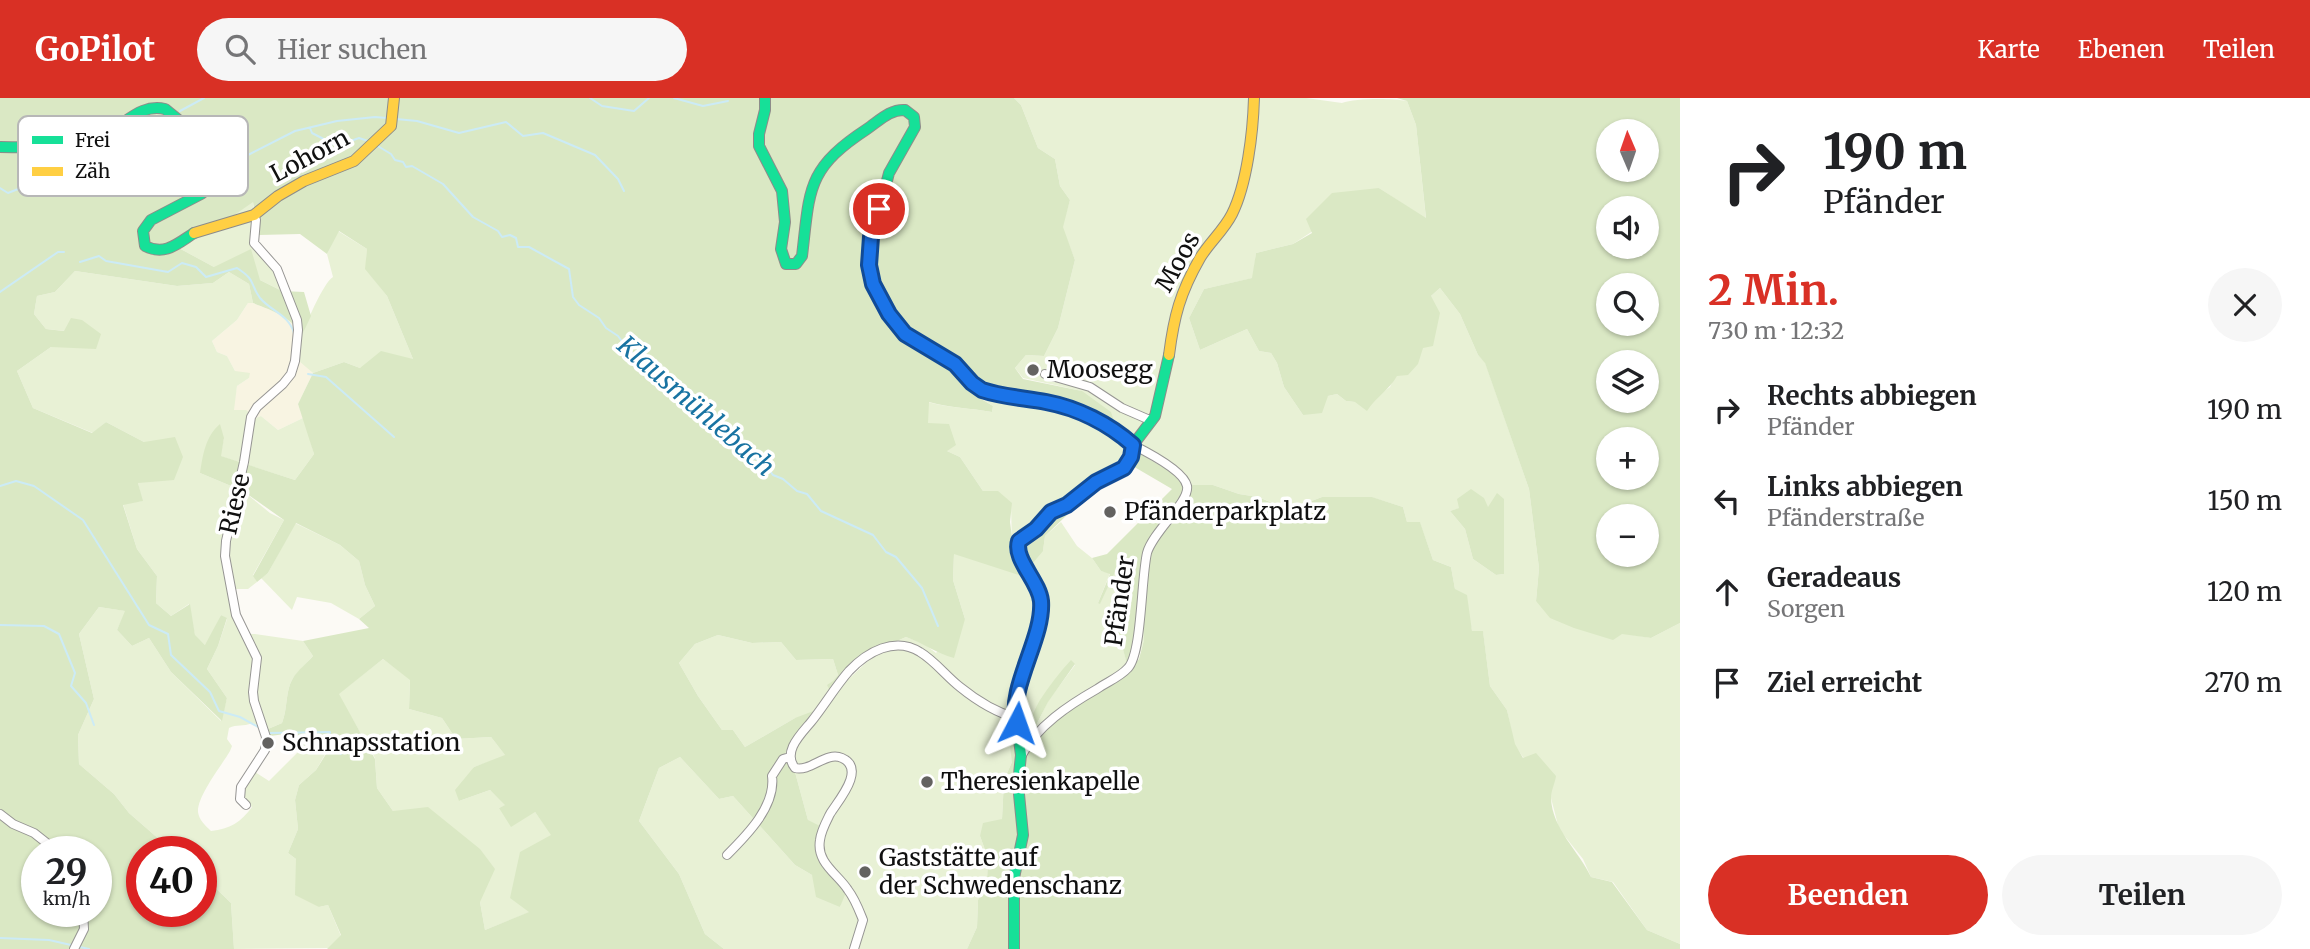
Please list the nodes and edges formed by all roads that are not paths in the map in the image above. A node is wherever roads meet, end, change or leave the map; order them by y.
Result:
1 (394, 98) edge
2 (765, 98) edge
3 (1254, 98) edge
4 (134, 116) edge
5 (174, 116) edge
6 (18, 146) edge
7 (0, 147) edge
8 (195, 196) edge
9 (254, 215) junction
10 (1045, 374) dead end
11 (1152, 421) junction
12 (1133, 445) junction
13 (1016, 718) junction
14 (1021, 755) junction
15 (790, 757) junction
16 (246, 805) dead end
17 (0, 814) edge
18 (38, 836) edge
19 (727, 855) dead end
20 (84, 927) edge
21 (75, 946) edge
22 (854, 949) edge
23 (1014, 949) edge

1 - 9 street, Lohorn
2 - 12 street
3 - 11 street, Moos
4 - 5 street, Lohorn
6 - 7 street, Lohorn
8 - 9 street, Lohorn
9 - 16 street, Riese
10 - 11 street
11 - 12 street, Moos
12 - 13 street
12 - 14 street, Pfänder
13 - 14 street
13 - 15 street
14 - 23 street
15 - 19 street
15 - 22 street
17 - 18 street
20 - 21 street

